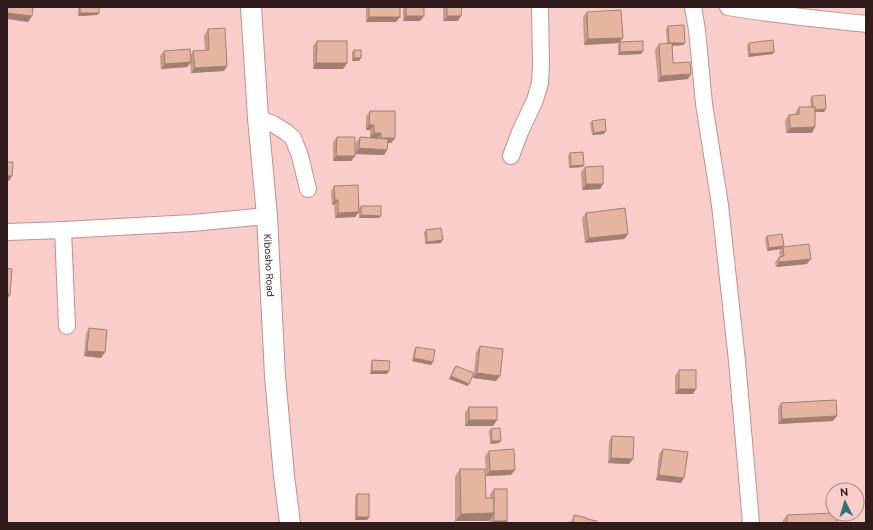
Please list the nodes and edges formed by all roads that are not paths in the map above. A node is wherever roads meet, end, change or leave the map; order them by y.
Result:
1 (251, 7) edge
2 (540, 7) edge
3 (693, 7) edge
4 (728, 7) edge
5 (866, 24) edge
6 (258, 118) junction
7 (511, 156) dead end
8 (308, 189) dead end
9 (267, 216) junction
10 (63, 230) junction
11 (7, 232) edge
12 (67, 326) dead end
13 (290, 523) edge
14 (751, 523) edge

1 - 6 street, Kibosho Road
2 - 7 street
3 - 14 street
4 - 5 street
6 - 8 street
6 - 9 street, Kibosho Road
9 - 10 street
9 - 13 street, Kibosho Road
10 - 11 street
10 - 12 street

